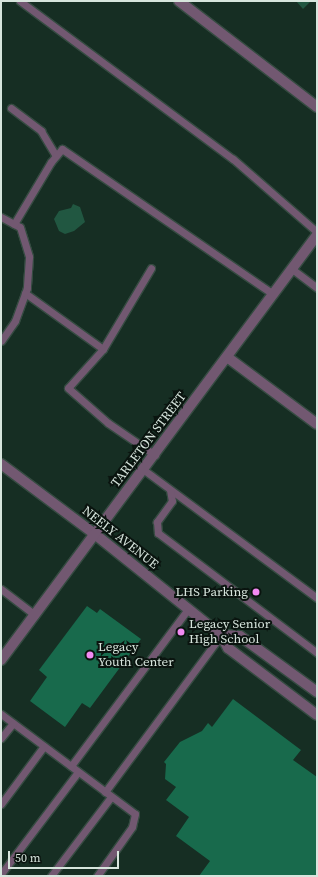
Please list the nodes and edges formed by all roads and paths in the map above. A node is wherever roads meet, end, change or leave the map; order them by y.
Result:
1 (20, 1) edge
2 (179, 1) edge
3 (317, 107) edge
4 (11, 108) dead end
5 (56, 156) junction
6 (1, 217) edge
7 (14, 224) junction
8 (317, 234) edge
9 (151, 268) dead end
10 (292, 269) junction
11 (317, 288) edge
12 (25, 293) junction
13 (273, 294) junction
14 (1, 341) edge
15 (103, 349) junction
16 (227, 357) junction
17 (317, 424) edge
18 (155, 455) junction
19 (1, 464) edge
20 (144, 470) junction
21 (170, 490) junction
22 (96, 535) junction
23 (1, 589) edge
24 (317, 598) edge
25 (188, 609) junction
26 (35, 615) junction
27 (221, 635) junction
28 (317, 653) edge
29 (1, 660) edge
30 (316, 688) edge
31 (1, 714) edge
32 (317, 715) edge
33 (12, 723) junction
34 (1, 738) edge
35 (44, 746) junction
36 (71, 766) junction
37 (78, 772) junction
38 (105, 792) junction
39 (112, 797) junction
40 (1, 804) edge
41 (1, 874) edge
42 (52, 876) edge
43 (97, 876) edge

1 - 8 lane
2 - 3 street
4 - 5 lane
5 - 7 lane
5 - 13 lane
6 - 7 lane
7 - 12 lane
8 - 10 street, TARLETON STREET
9 - 15 lane
10 - 11 lane
10 - 13 street, TARLETON STREET
12 - 14 lane
12 - 15 lane
13 - 16 street, TARLETON STREET
15 - 18 lane
16 - 17 street
16 - 18 street, TARLETON STREET
18 - 20 street, TARLETON STREET
19 - 22 street, NEELY AVENUE
20 - 21 lane
20 - 22 street, TARLETON STREET
21 - 24 lane
21 - 28 lane
22 - 25 street, NEELY AVENUE
22 - 26 street, TARLETON STREET
23 - 26 lane
25 - 27 street, NEELY AVENUE
25 - 36 lane
26 - 29 street, TARLETON STREET
27 - 30 street
27 - 32 street, NEELY AVENUE
27 - 38 lane
31 - 33 lane
33 - 34 lane
33 - 35 lane
35 - 36 lane
35 - 40 lane
36 - 37 lane
37 - 38 lane
37 - 41 lane
38 - 39 lane
39 - 42 lane
39 - 43 lane

